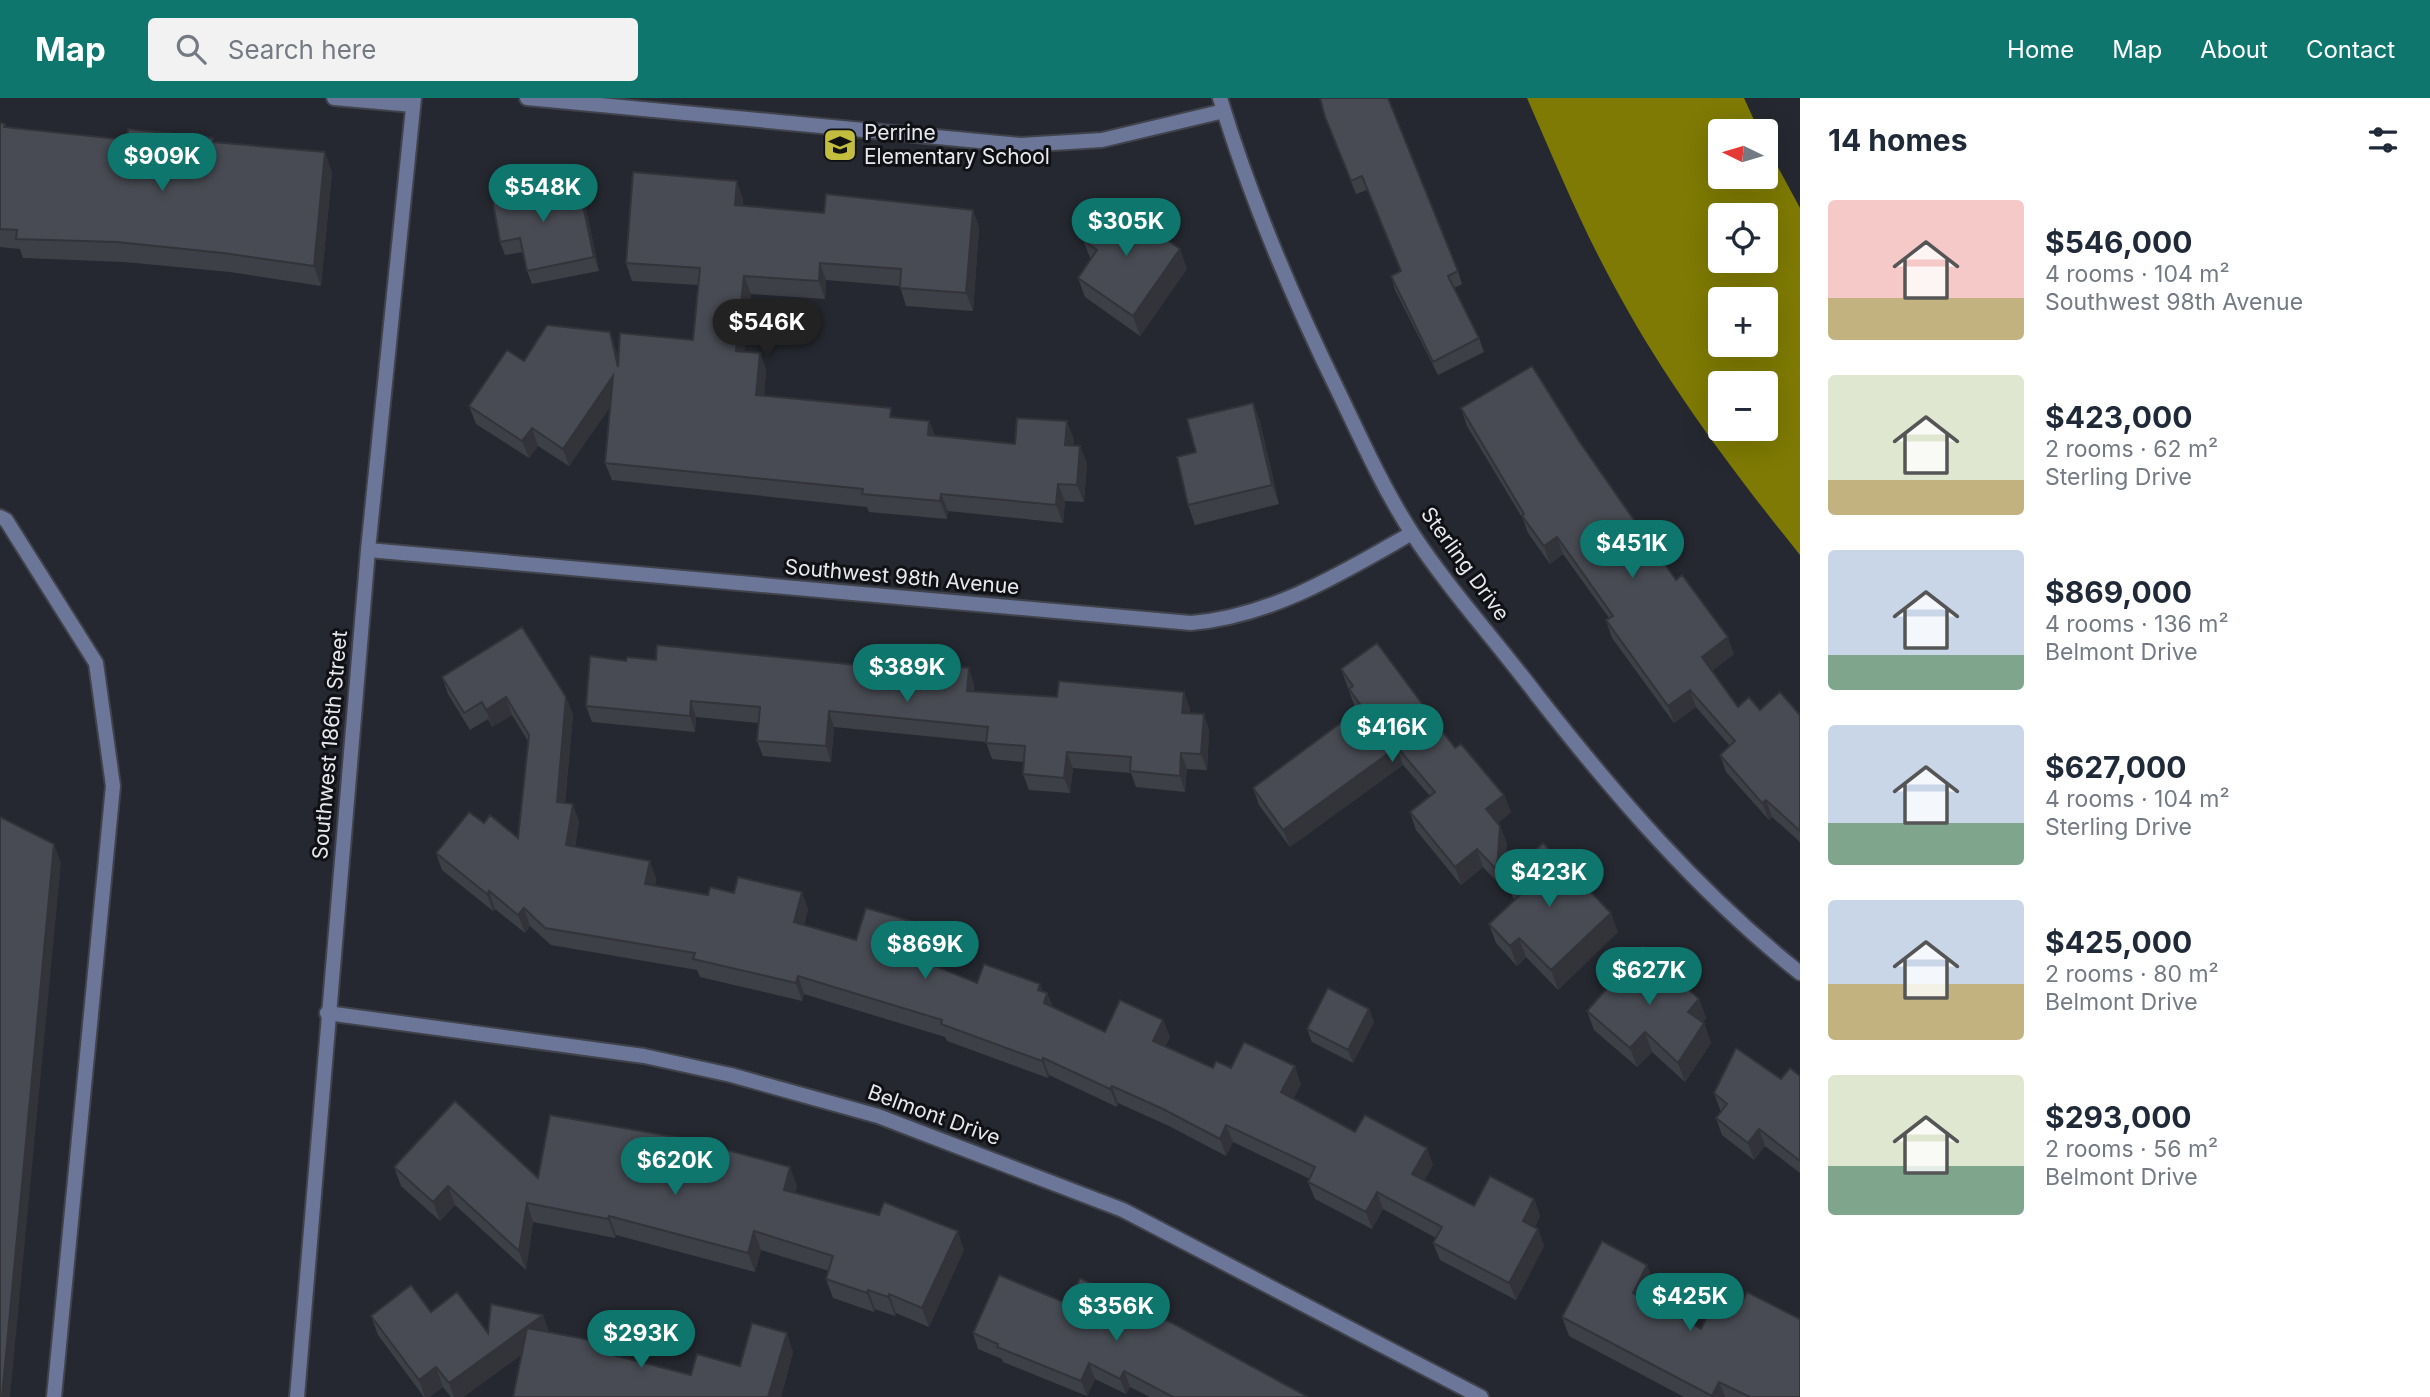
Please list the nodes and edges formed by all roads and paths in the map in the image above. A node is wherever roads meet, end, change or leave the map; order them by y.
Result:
1 (334, 98) edge
2 (527, 98) edge
3 (413, 102) edge
4 (1222, 105) edge
5 (0, 517) edge
6 (1412, 533) junction
7 (368, 550) junction
8 (1800, 974) edge
9 (327, 1013) junction
10 (54, 1397) edge
11 (297, 1397) edge
12 (1481, 1397) edge

1 - 3 street
2 - 4 street
3 - 7 street, Southwest 186th Street
4 - 6 street, Sterling Drive
5 - 10 street
6 - 7 street, Southwest 98th Avenue
6 - 8 street, Sterling Drive
7 - 9 street, Southwest 186th Street
9 - 11 street, Southwest 186th Street
9 - 12 street, Belmont Drive

